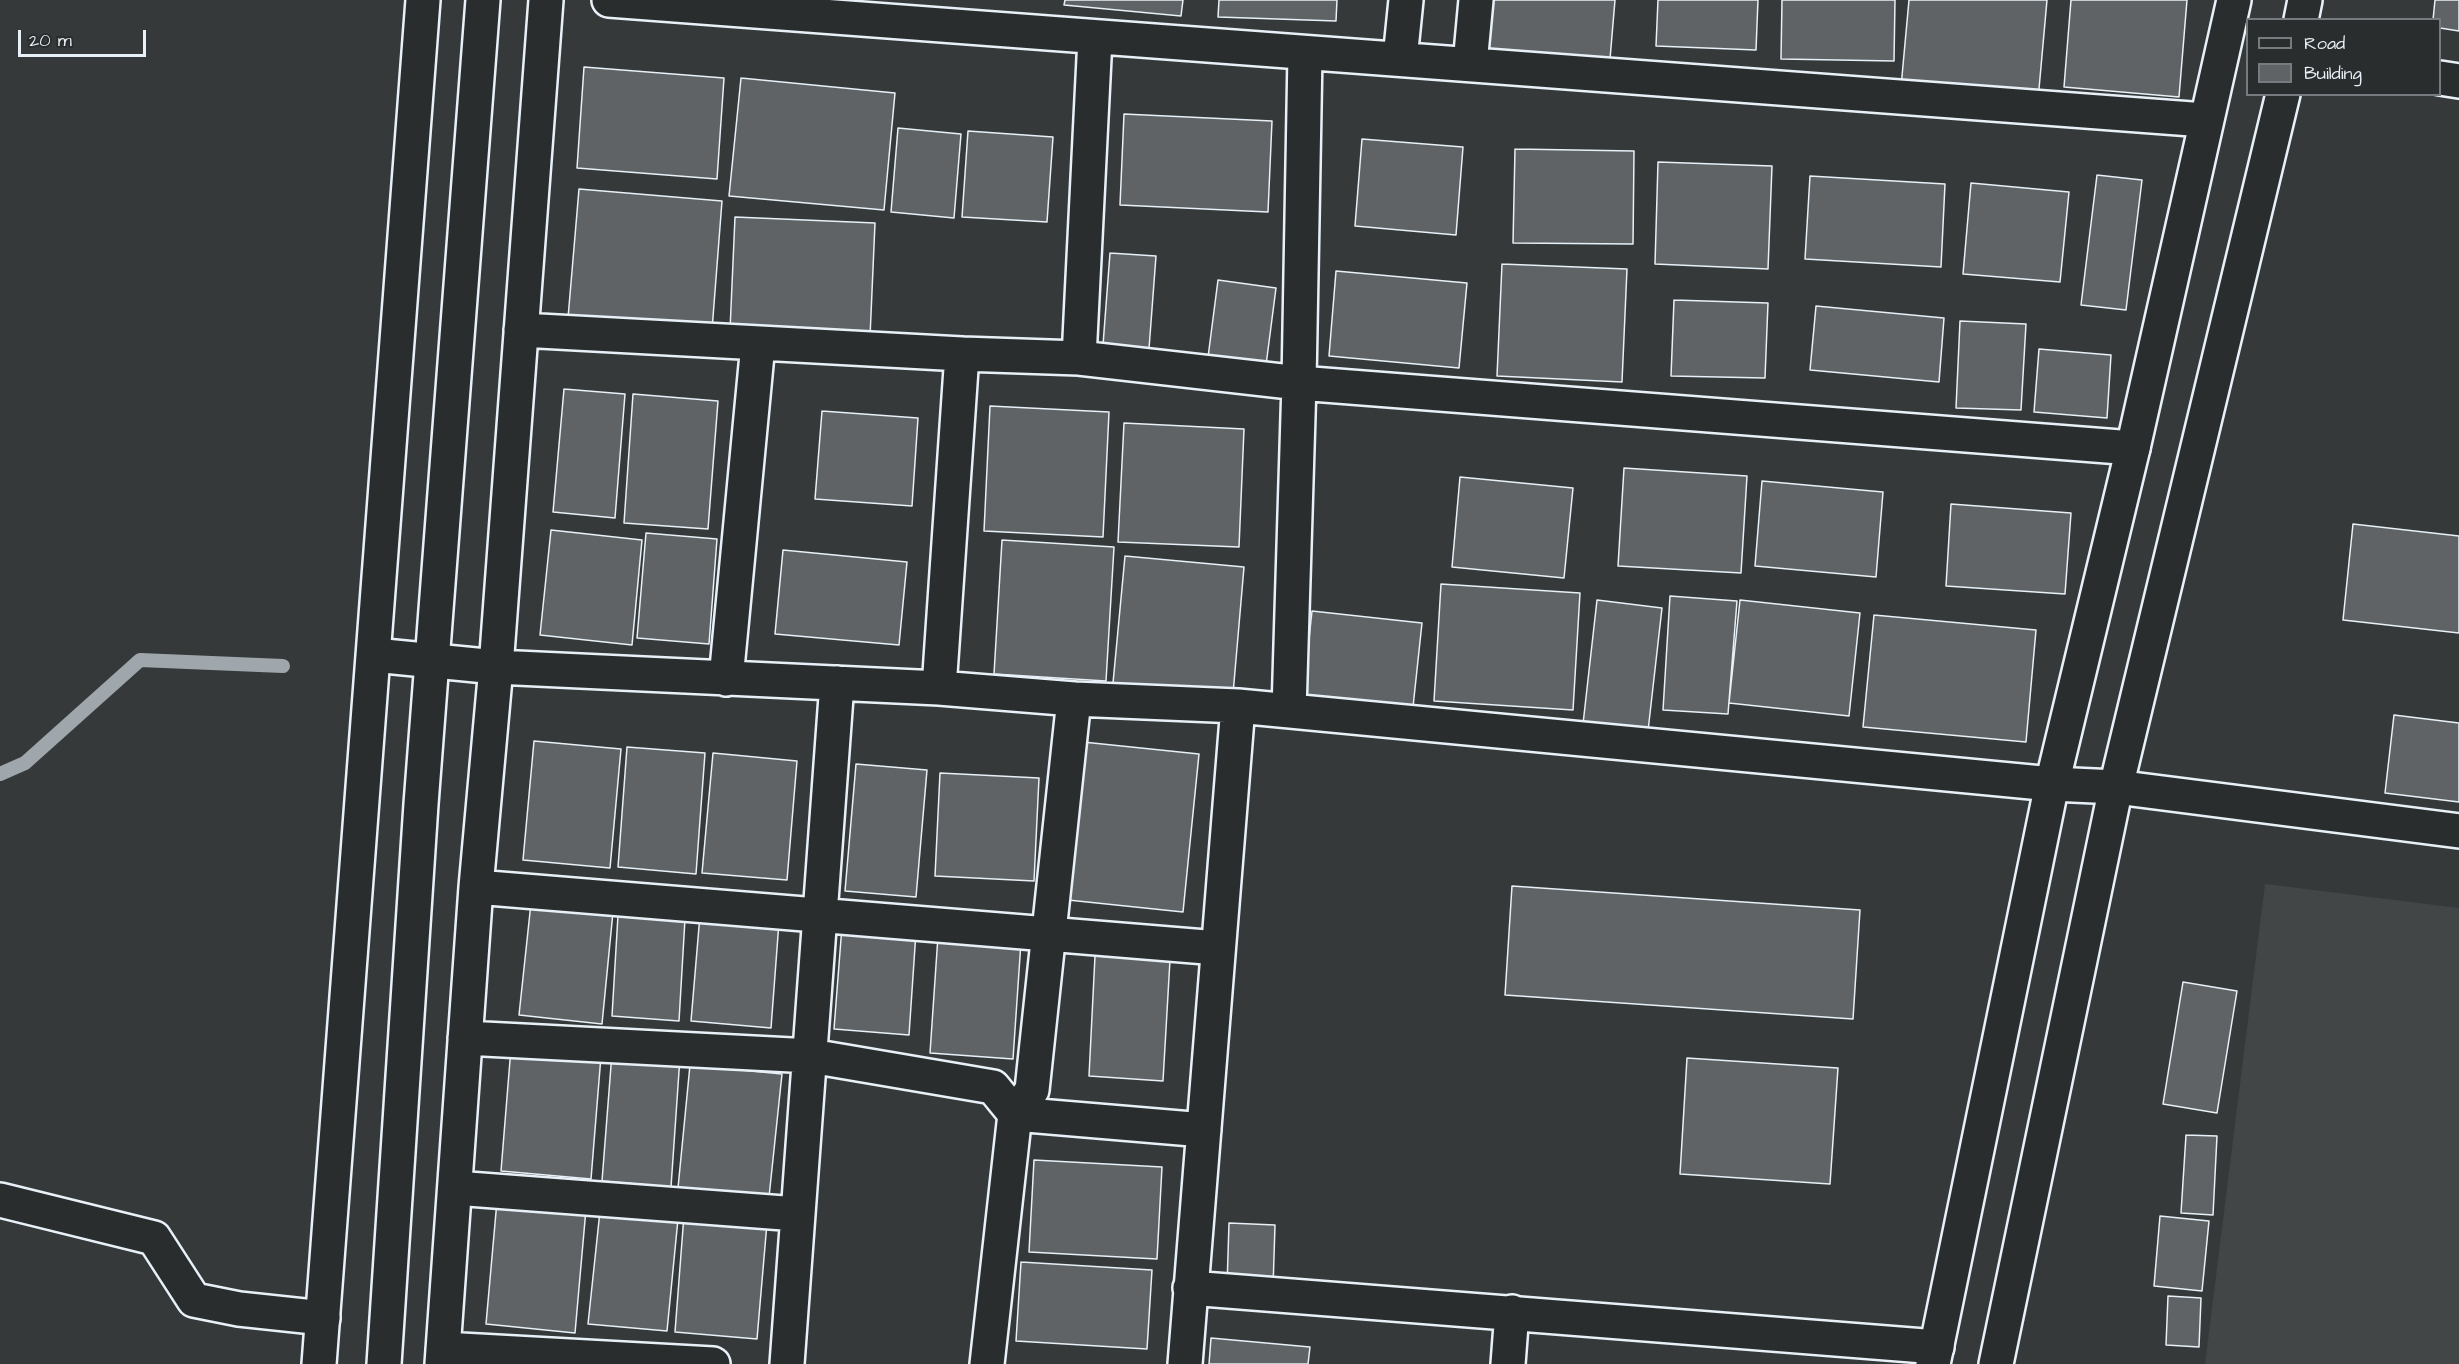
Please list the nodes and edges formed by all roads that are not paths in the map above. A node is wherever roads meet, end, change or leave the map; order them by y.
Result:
1 (423, 0) edge
2 (483, 0) edge
3 (546, 0) edge
4 (609, 0) edge
5 (1406, 0) edge
6 (1476, 0) edge
7 (2234, 0) edge
8 (2305, 0) edge
9 (2301, 18) edge
10 (1095, 38) junction
11 (1305, 54) junction
12 (1400, 59) junction
13 (1470, 64) junction
14 (2441, 78) edge
15 (2459, 81) edge
16 (2283, 96) edge
17 (2205, 120) junction
18 (521, 330) junction
19 (758, 344) junction
20 (962, 354) junction
21 (1079, 358) junction
22 (1299, 383) junction
23 (2133, 448) junction
24 (374, 655) junction
25 (433, 660) junction
26 (496, 667) junction
27 (726, 679) junction
28 (837, 683) junction
29 (939, 688) junction
30 (1074, 699) junction
31 (1238, 706) junction
32 (1289, 710) junction
33 (2052, 784) junction
34 (2116, 788) junction
35 (2459, 831) edge
36 (476, 887) junction
37 (819, 916) junction
38 (1047, 934) junction
39 (1218, 948) junction
40 (465, 1038) junction
41 (811, 1056) junction
42 (1015, 1114) junction
43 (1204, 1130) junction
44 (455, 1188) junction
45 (0, 1200) edge
46 (797, 1214) junction
47 (1190, 1288) junction
48 (1512, 1312) junction
49 (323, 1318) junction
50 (1935, 1355) edge
51 (442, 1356) edge
52 (320, 1364) edge
53 (384, 1364) edge
54 (713, 1364) edge
55 (787, 1364) edge
56 (987, 1364) edge
57 (1185, 1364) edge
58 (1508, 1364) edge
59 (1996, 1364) edge

1 - 24 street
2 - 25 street
3 - 18 street
4 - 10 street
5 - 12 street
6 - 13 street
7 - 17 street
8 - 9 street
10 - 11 street
10 - 21 street
11 - 12 street
11 - 22 street
12 - 13 street
13 - 17 street
14 - 15 street
16 - 34 street
17 - 23 street
18 - 19 street
18 - 26 street
19 - 20 street
19 - 27 street
20 - 21 street
20 - 29 street
21 - 22 street
22 - 23 street
22 - 32 street
23 - 33 street
24 - 25 street
24 - 49 street
25 - 26 street
25 - 53 street
26 - 27 street
26 - 36 street
27 - 28 street
28 - 29 street
28 - 37 street
29 - 30 street
30 - 31 street
30 - 38 street
31 - 32 street
31 - 39 street
32 - 33 street
33 - 34 street
33 - 50 street
34 - 35 street
34 - 59 street
36 - 37 street
36 - 40 street
37 - 38 street
37 - 41 street
38 - 39 street
38 - 42 street
39 - 43 street
40 - 41 street
40 - 44 street
41 - 42 street
41 - 46 street
42 - 43 street
42 - 56 street
43 - 47 street
44 - 46 street
44 - 51 street
45 - 49 street
46 - 55 street
47 - 48 street
47 - 57 street
48 - 50 street
48 - 58 street
49 - 52 street
51 - 54 street

